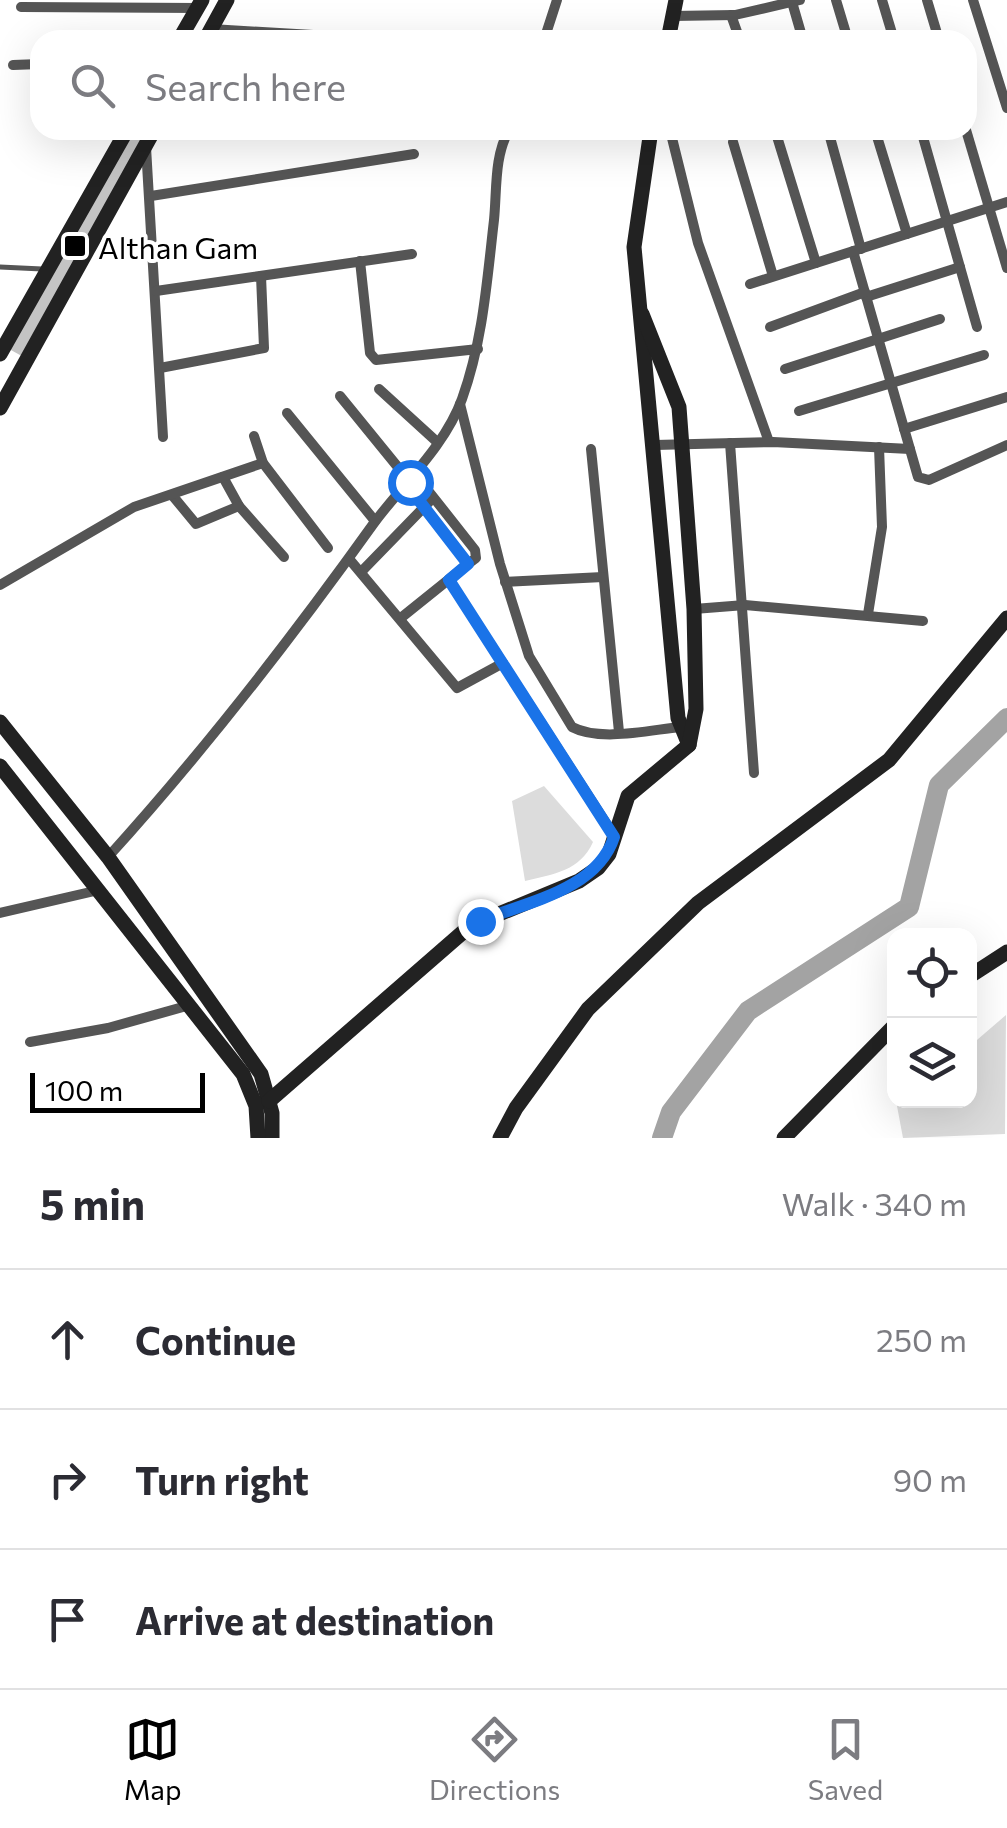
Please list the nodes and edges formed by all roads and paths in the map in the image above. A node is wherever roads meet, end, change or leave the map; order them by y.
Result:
1 (227, 0) edge
2 (557, 0) edge
3 (836, 0) edge
4 (882, 0) edge
5 (927, 0) edge
6 (973, 0) edge
7 (796, 1) edge
8 (200, 4) edge
9 (761, 5) edge
10 (20, 7) dead end
11 (674, 8) edge
12 (730, 15) junction
13 (185, 30) edge
14 (210, 30) edge
15 (547, 30) edge
16 (736, 30) edge
17 (801, 30) edge
18 (845, 30) edge
19 (891, 30) edge
20 (936, 30) edge
21 (30, 64) edge
22 (13, 65) dead end
23 (1007, 108) edge
24 (121, 140) edge
25 (146, 140) edge
26 (149, 140) edge
27 (505, 140) edge
28 (650, 140) edge
29 (672, 140) edge
30 (778, 140) edge
31 (830, 140) edge
32 (879, 140) edge
33 (923, 140) edge
34 (969, 140) edge
35 (733, 142) dead end
36 (414, 154) dead end
37 (151, 196) junction
38 (1007, 202) edge
39 (990, 208) junction
40 (948, 221) junction
41 (907, 234) junction
42 (857, 250) junction
43 (412, 254) dead end
44 (360, 262) junction
45 (816, 263) junction
46 (960, 267) junction
47 (0, 268) edge
48 (1007, 268) edge
49 (47, 269) junction
50 (260, 276) junction
51 (773, 276) junction
52 (750, 284) dead end
53 (156, 292) junction
54 (865, 295) junction
55 (642, 314) junction
56 (940, 319) dead end
57 (770, 327) dead end
58 (977, 327) dead end
59 (879, 342) junction
60 (478, 349) junction
61 (0, 354) edge
62 (984, 355) dead end
63 (160, 368) junction
64 (784, 369) dead end
65 (892, 386) junction
66 (379, 389) dead end
67 (340, 396) dead end
68 (1007, 396) edge
69 (460, 404) junction
70 (0, 408) edge
71 (799, 411) dead end
72 (287, 413) dead end
73 (904, 429) junction
74 (254, 436) dead end
75 (163, 437) dead end
76 (436, 441) junction
77 (769, 442) junction
78 (730, 443) junction
79 (682, 444) junction
80 (656, 445) junction
81 (1007, 445) edge
82 (879, 448) junction
83 (591, 449) dead end
84 (910, 449) junction
85 (263, 463) junction
86 (223, 477) junction
87 (411, 480) junction
88 (172, 494) junction
89 (429, 502) junction
90 (239, 506) junction
91 (376, 521) junction
92 (328, 548) dead end
93 (284, 558) dead end
94 (350, 560) junction
95 (362, 572) junction
96 (604, 577) junction
97 (449, 580) junction
98 (505, 582) junction
99 (0, 585) edge
100 (745, 605) junction
101 (694, 609) junction
102 (868, 614) junction
103 (402, 617) junction
104 (1007, 618) edge
105 (924, 621) dead end
106 (503, 663) junction
107 (0, 722) edge
108 (680, 727) junction
109 (619, 732) junction
110 (689, 744) junction
111 (0, 766) edge
112 (754, 773) dead end
113 (614, 837) junction
114 (108, 857) junction
115 (99, 890) junction
116 (0, 913) edge
117 (1007, 952) edge
118 (977, 971) edge
119 (190, 1006) junction
120 (887, 1033) edge
121 (30, 1042) dead end
122 (270, 1101) junction
123 (258, 1138) edge
124 (272, 1138) edge
125 (500, 1138) edge
126 (784, 1138) edge

1 - 14 street
2 - 15 street
3 - 18 street
4 - 19 street
5 - 20 street
6 - 23 street
7 - 9 street
7 - 17 street
8 - 10 street
8 - 13 street
9 - 12 street
11 - 12 street
12 - 16 street
21 - 22 street
24 - 49 street
25 - 70 street
26 - 37 street
27 - 60 street
28 - 55 street
29 - 77 street
30 - 45 street
31 - 42 street
32 - 41 street
33 - 40 street
34 - 39 street
35 - 51 street
36 - 37 street
37 - 53 street
38 - 39 street
39 - 40 street
39 - 48 street
40 - 41 street
40 - 46 street
41 - 42 street
42 - 45 street
42 - 54 street
43 - 44 street
44 - 50 street
44 - 60 street
45 - 51 street
46 - 54 street
46 - 58 street
47 - 49 lane
49 - 61 street
50 - 53 street
50 - 63 street
51 - 52 street
53 - 63 street
54 - 57 street
54 - 59 street
55 - 79 street
55 - 80 street
56 - 59 street
59 - 64 street
59 - 65 street
60 - 69 street
62 - 65 street
63 - 75 street
65 - 71 street
65 - 73 street
66 - 76 street
67 - 87 street
68 - 73 street
69 - 76 street
69 - 98 street
72 - 91 street
73 - 84 street
74 - 85 street
76 - 87 street
77 - 78 street
77 - 82 street
78 - 79 street
78 - 100 street
79 - 80 street
79 - 101 street
80 - 108 street
81 - 84 street
82 - 84 street
82 - 102 street
83 - 96 street
85 - 86 street
85 - 92 street
86 - 88 street
86 - 90 street
87 - 89 street
87 - 91 street
88 - 90 street
88 - 99 street
89 - 95 street
89 - 97 street
90 - 93 street
91 - 94 street
94 - 95 street
94 - 114 street
95 - 103 street
96 - 98 street
96 - 109 street
97 - 103 street
97 - 106 street
98 - 109 street
100 - 101 street
100 - 102 street
100 - 112 street
101 - 110 street
102 - 105 street
103 - 106 street
104 - 125 street
106 - 113 street
107 - 114 street
108 - 109 street
108 - 110 street
110 - 113 street
111 - 115 street
113 - 122 street
114 - 122 street
115 - 116 street
115 - 119 street
117 - 118 street
119 - 121 street
119 - 123 street
120 - 126 street
122 - 124 street

